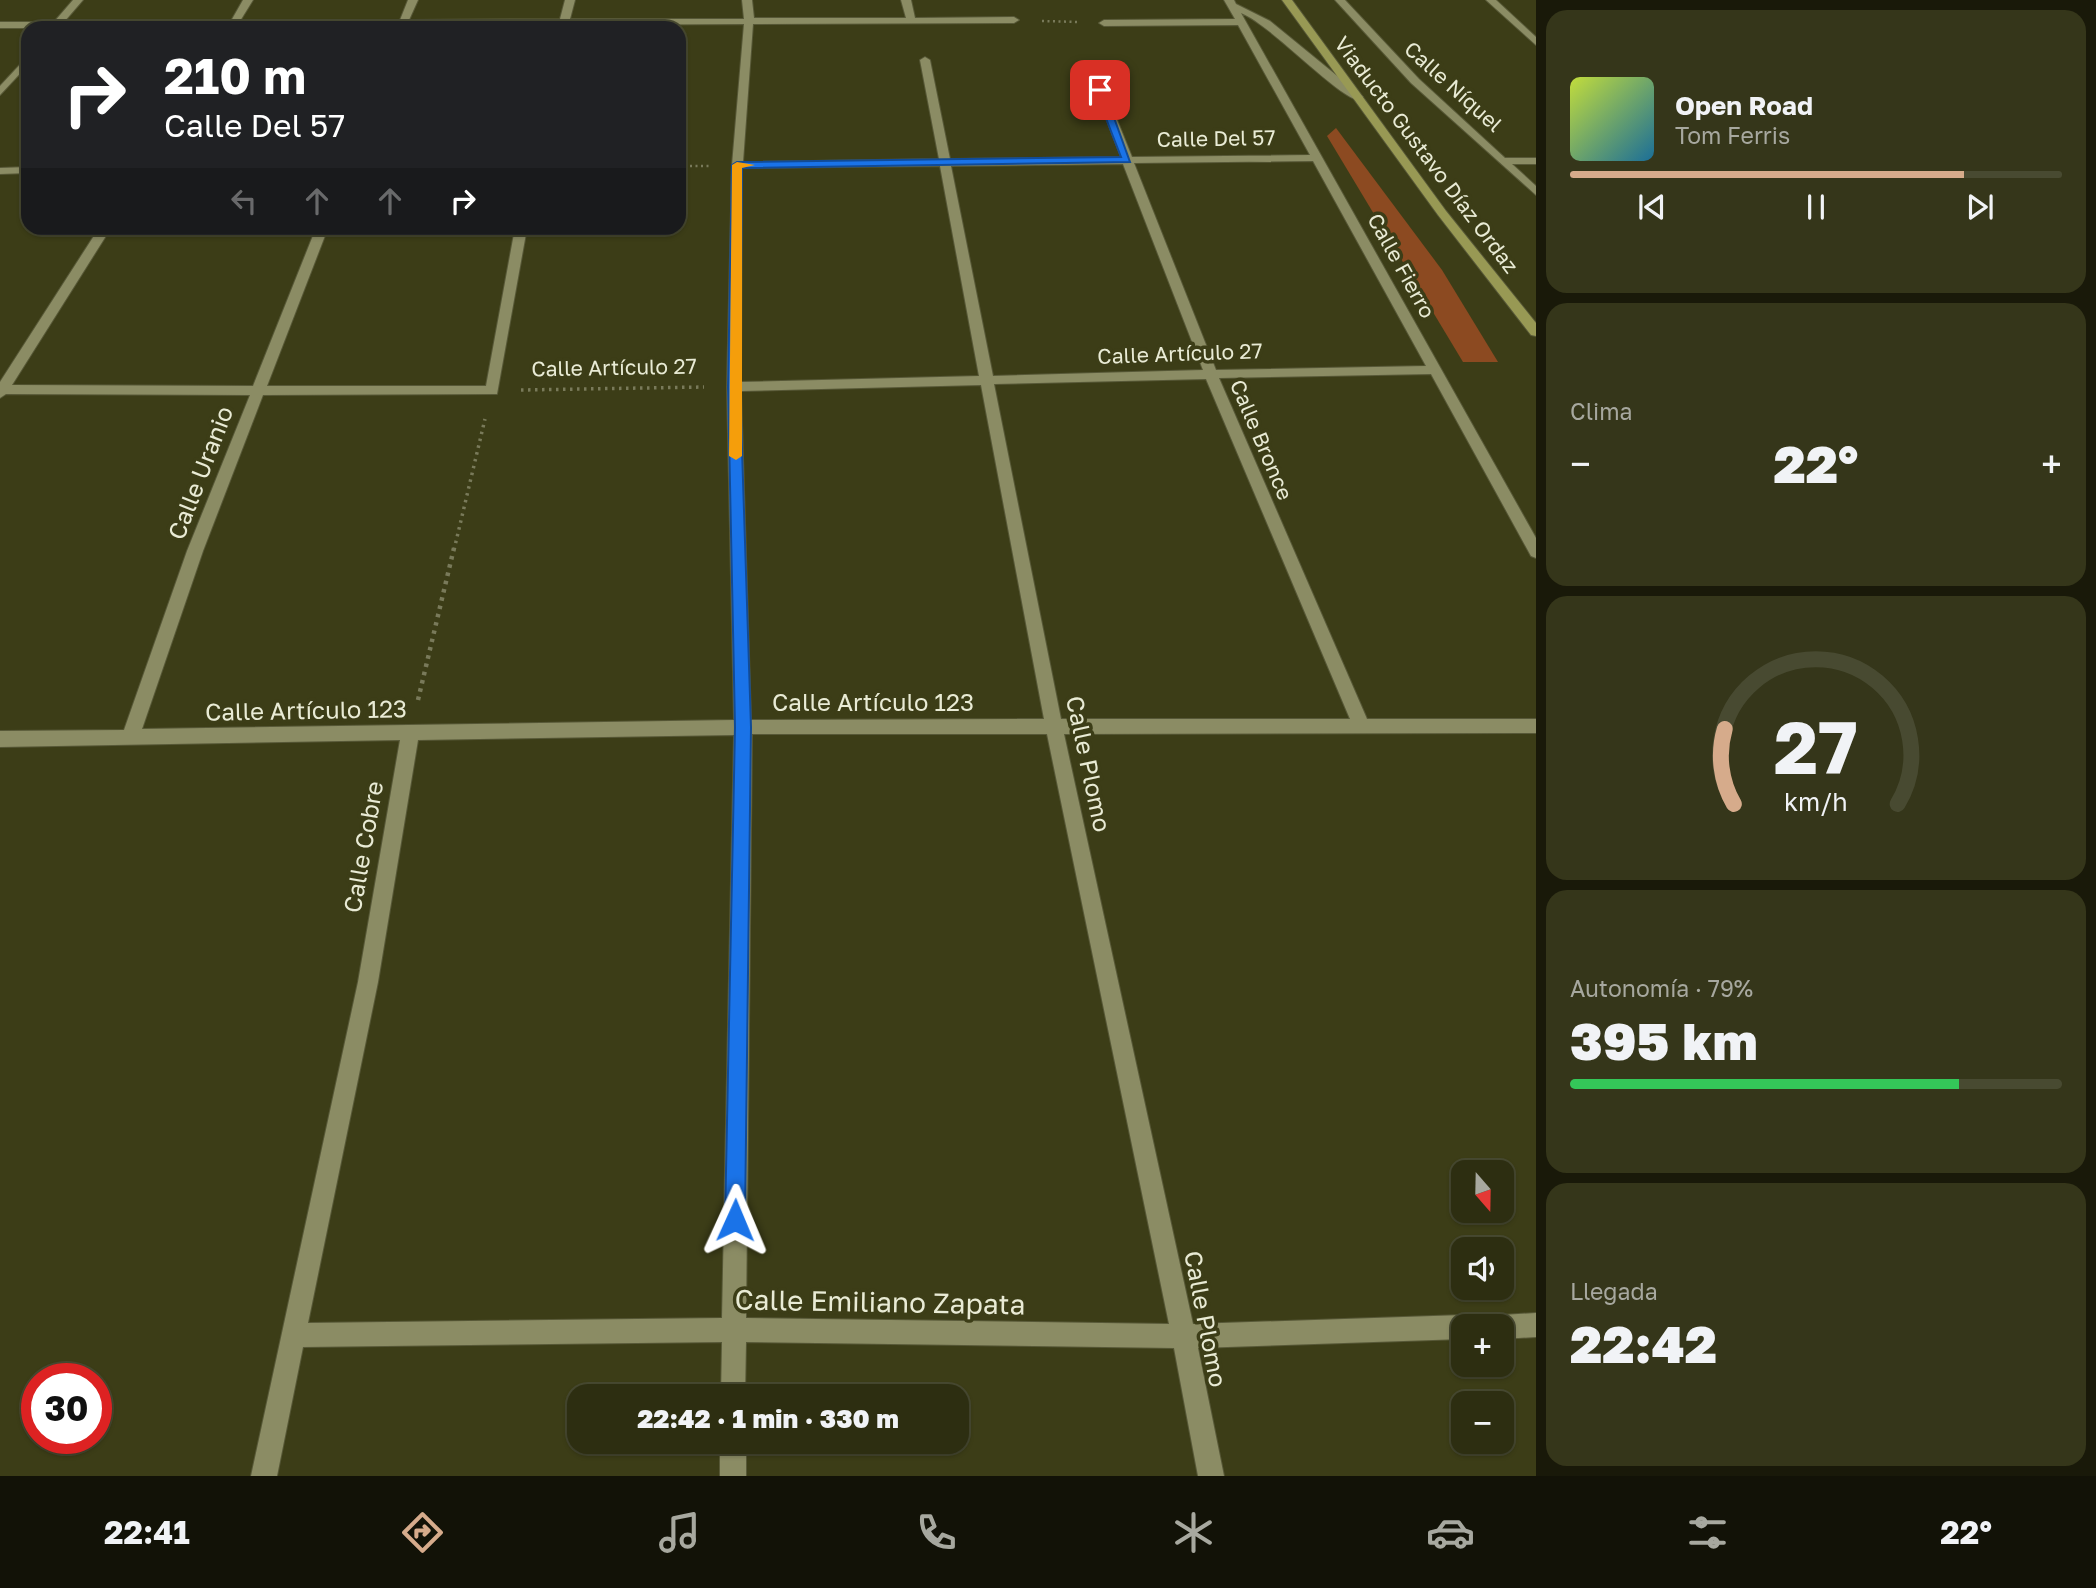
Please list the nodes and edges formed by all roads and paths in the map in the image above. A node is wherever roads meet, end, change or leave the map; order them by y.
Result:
1 (78, 0) edge
2 (248, 0) edge
3 (413, 0) edge
4 (570, 0) edge
5 (747, 0) edge
6 (906, 0) edge
7 (1287, 0) edge
8 (1491, 0) edge
9 (1231, 3) edge
10 (1343, 5) edge
11 (911, 19) junction
12 (749, 20) junction
13 (1014, 20) joint
14 (60, 21) edge
15 (236, 21) edge
16 (404, 21) edge
17 (565, 21) edge
18 (686, 22) edge
19 (1242, 22) junction
20 (1104, 23) joint
21 (0, 25) edge
22 (21, 26) edge
23 (1536, 42) edge
24 (925, 60) dead end
25 (21, 67) edge
26 (1100, 90) dead end
27 (0, 92) edge
28 (1359, 99) junction
29 (1318, 158) junction
30 (1127, 159) junction
31 (943, 161) junction
32 (1506, 161) junction
33 (1536, 161) edge
34 (737, 165) junction
35 (21, 170) edge
36 (0, 171) edge
37 (1536, 192) edge
38 (101, 235) edge
39 (320, 235) edge
40 (520, 235) edge
41 (1536, 332) edge
42 (1437, 370) junction
43 (1210, 372) junction
44 (985, 382) junction
45 (734, 387) junction
46 (258, 390) junction
47 (1, 391) edge
48 (492, 391) junction
49 (1536, 552) edge
50 (1361, 725) junction
51 (1536, 726) edge
52 (743, 727) junction
53 (1055, 728) junction
54 (410, 735) junction
55 (130, 738) junction
56 (0, 739) edge
57 (1536, 1325) edge
58 (1514, 1326) edge
59 (1451, 1327) edge
60 (733, 1330) junction
61 (295, 1335) junction
62 (1184, 1336) junction
63 (733, 1384) edge
64 (733, 1454) edge
65 (264, 1476) edge
66 (733, 1476) edge
67 (1211, 1476) edge

1 - 14 street
2 - 15 street
3 - 16 street
4 - 17 street
5 - 12 street
6 - 11 street
7 - 28 main road, Viaducto Gustavo Díaz Ordaz
8 - 23 street
9 - 19 street, Calle Fierro
9 - 28 street
10 - 32 street, Calle Níquel
11 - 12 street
11 - 13 street
12 - 18 street
12 - 34 street
13 - 20 path
19 - 20 street
19 - 29 street, Calle Fierro
21 - 22 street
24 - 31 street, Calle Plomo
25 - 27 street
26 - 30 street, Calle Bronce
28 - 41 main road, Viaducto Gustavo Díaz Ordaz
29 - 30 street, Calle Del 57
29 - 42 street, Calle Fierro
30 - 31 street, Calle Del 57
30 - 43 street, Calle Bronce
31 - 34 street, Calle Del 57
31 - 44 street, Calle Plomo
32 - 33 street
32 - 37 street, Calle Níquel
34 - 45 street
35 - 36 street
38 - 47 street
39 - 46 street, Calle Uranio
40 - 48 street
42 - 43 street, Calle Artículo 27
42 - 49 street, Calle Fierro
43 - 44 street, Calle Artículo 27
43 - 50 street, Calle Bronce
44 - 45 street, Calle Artículo 27
44 - 53 street, Calle Plomo
45 - 48 path, Calle Artículo 27
45 - 52 street
46 - 47 street
46 - 48 street
46 - 55 street, Calle Uranio
48 - 54 path
50 - 51 street, Calle Artículo 123
50 - 53 street, Calle Artículo 123
52 - 53 street, Calle Artículo 123
52 - 54 street, Calle Artículo 123
52 - 60 street
53 - 62 street, Calle Plomo
54 - 55 street, Calle Artículo 123
54 - 61 street, Calle Cobre
55 - 56 street, Calle Artículo 123
57 - 58 street
59 - 62 street, Calle Emiliano Zapata
60 - 61 street, Calle Emiliano Zapata
60 - 62 street, Calle Emiliano Zapata
60 - 63 street
61 - 65 street, Calle Cobre
62 - 67 street, Calle Plomo
64 - 66 street

